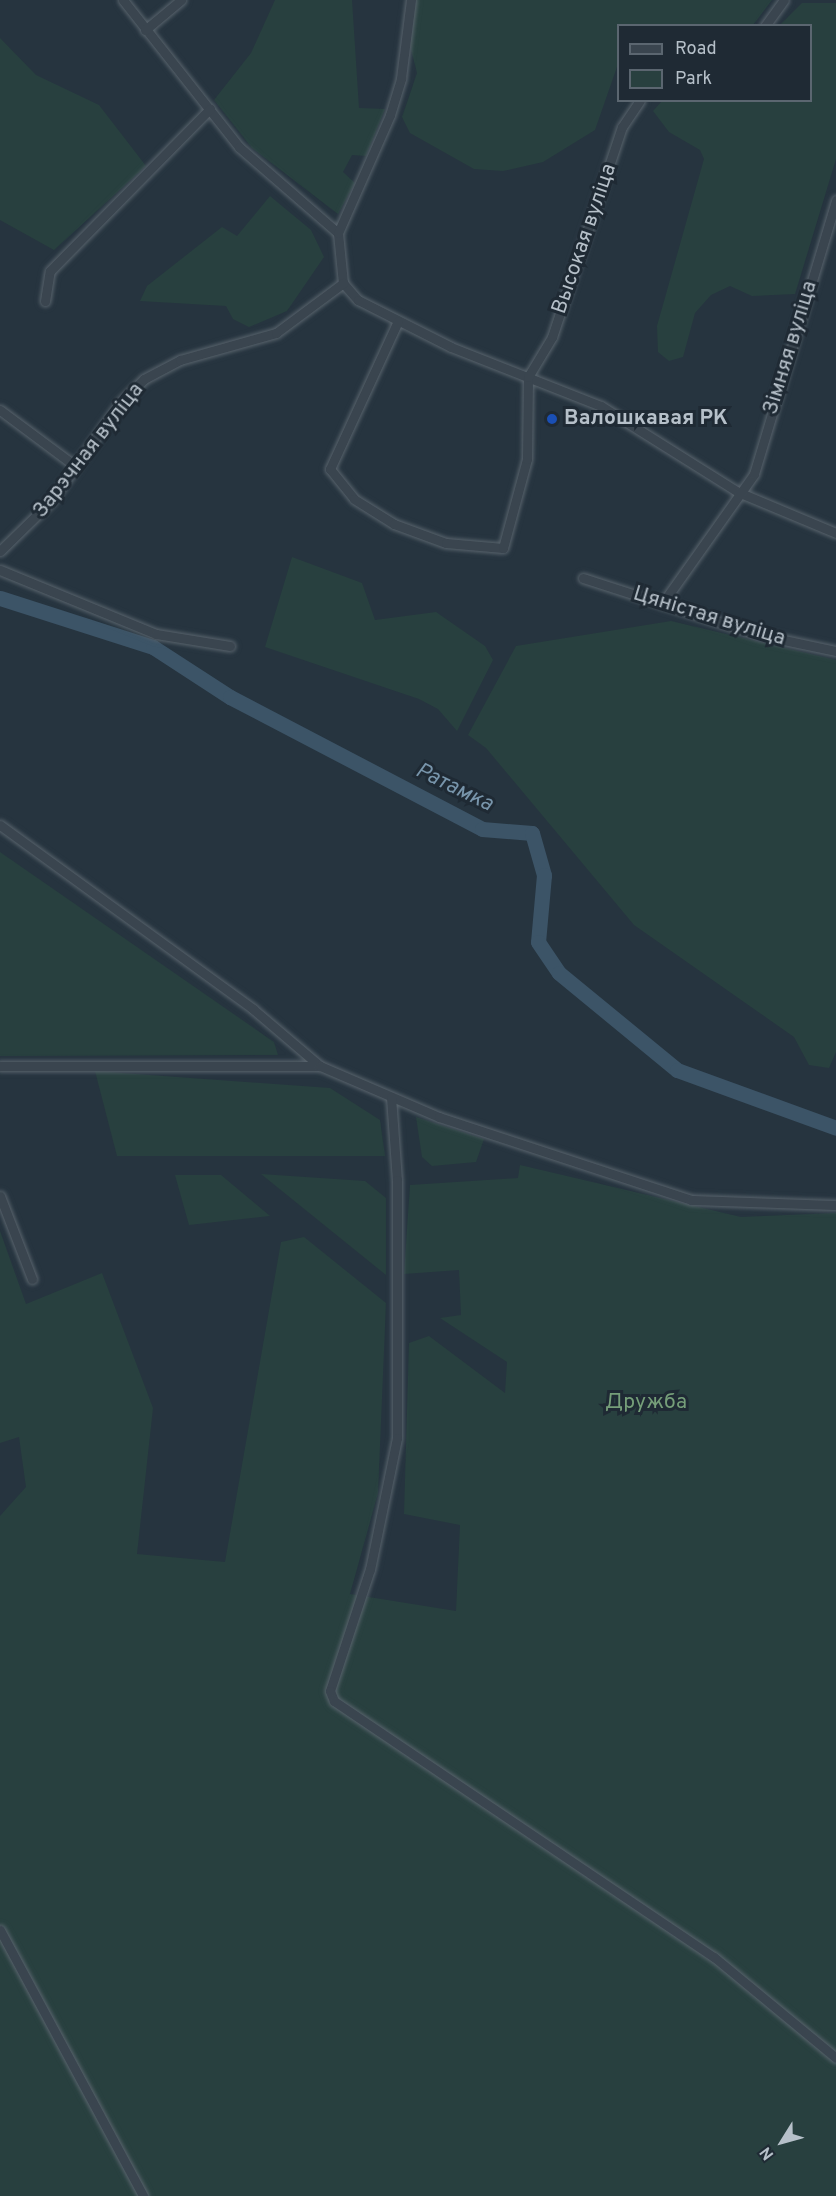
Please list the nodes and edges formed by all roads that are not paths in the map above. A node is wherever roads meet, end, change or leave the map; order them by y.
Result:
1 (123, 0) edge
2 (181, 0) edge
3 (411, 0) edge
4 (784, 0) edge
5 (766, 24) edge
6 (145, 30) junction
7 (639, 102) edge
8 (210, 109) junction
9 (836, 200) edge
10 (338, 233) junction
11 (342, 279) junction
12 (45, 301) dead end
13 (398, 321) junction
14 (528, 377) junction
15 (0, 410) edge
16 (75, 466) junction
17 (738, 492) junction
18 (836, 533) edge
19 (0, 551) edge
20 (0, 570) edge
21 (583, 578) dead end
22 (662, 604) junction
23 (230, 646) dead end
24 (836, 651) edge
25 (0, 825) edge
26 (0, 1066) edge
27 (320, 1066) junction
28 (391, 1097) junction
29 (0, 1196) edge
30 (836, 1204) edge
31 (32, 1279) dead end
32 (0, 1930) edge
33 (836, 2058) edge
34 (142, 2196) edge

1 - 6 street
2 - 6 street
3 - 10 street
4 - 5 street
6 - 8 street
7 - 14 street, Высокая вуліца
8 - 10 street
8 - 12 street
9 - 17 street, Зімняя вуліца
10 - 11 street
11 - 13 street
11 - 16 street, Зарэчная вуліца
13 - 14 street
13 - 14 street
14 - 17 street
15 - 16 street
16 - 19 street, Зарэчная вуліца
17 - 18 street
17 - 22 street, Зімняя вуліца
20 - 23 street
21 - 22 street, Цяністая вуліца
22 - 24 street, Цяністая вуліца
25 - 27 street
26 - 27 street
27 - 28 street
28 - 30 street
28 - 33 street
29 - 31 street
32 - 34 street

